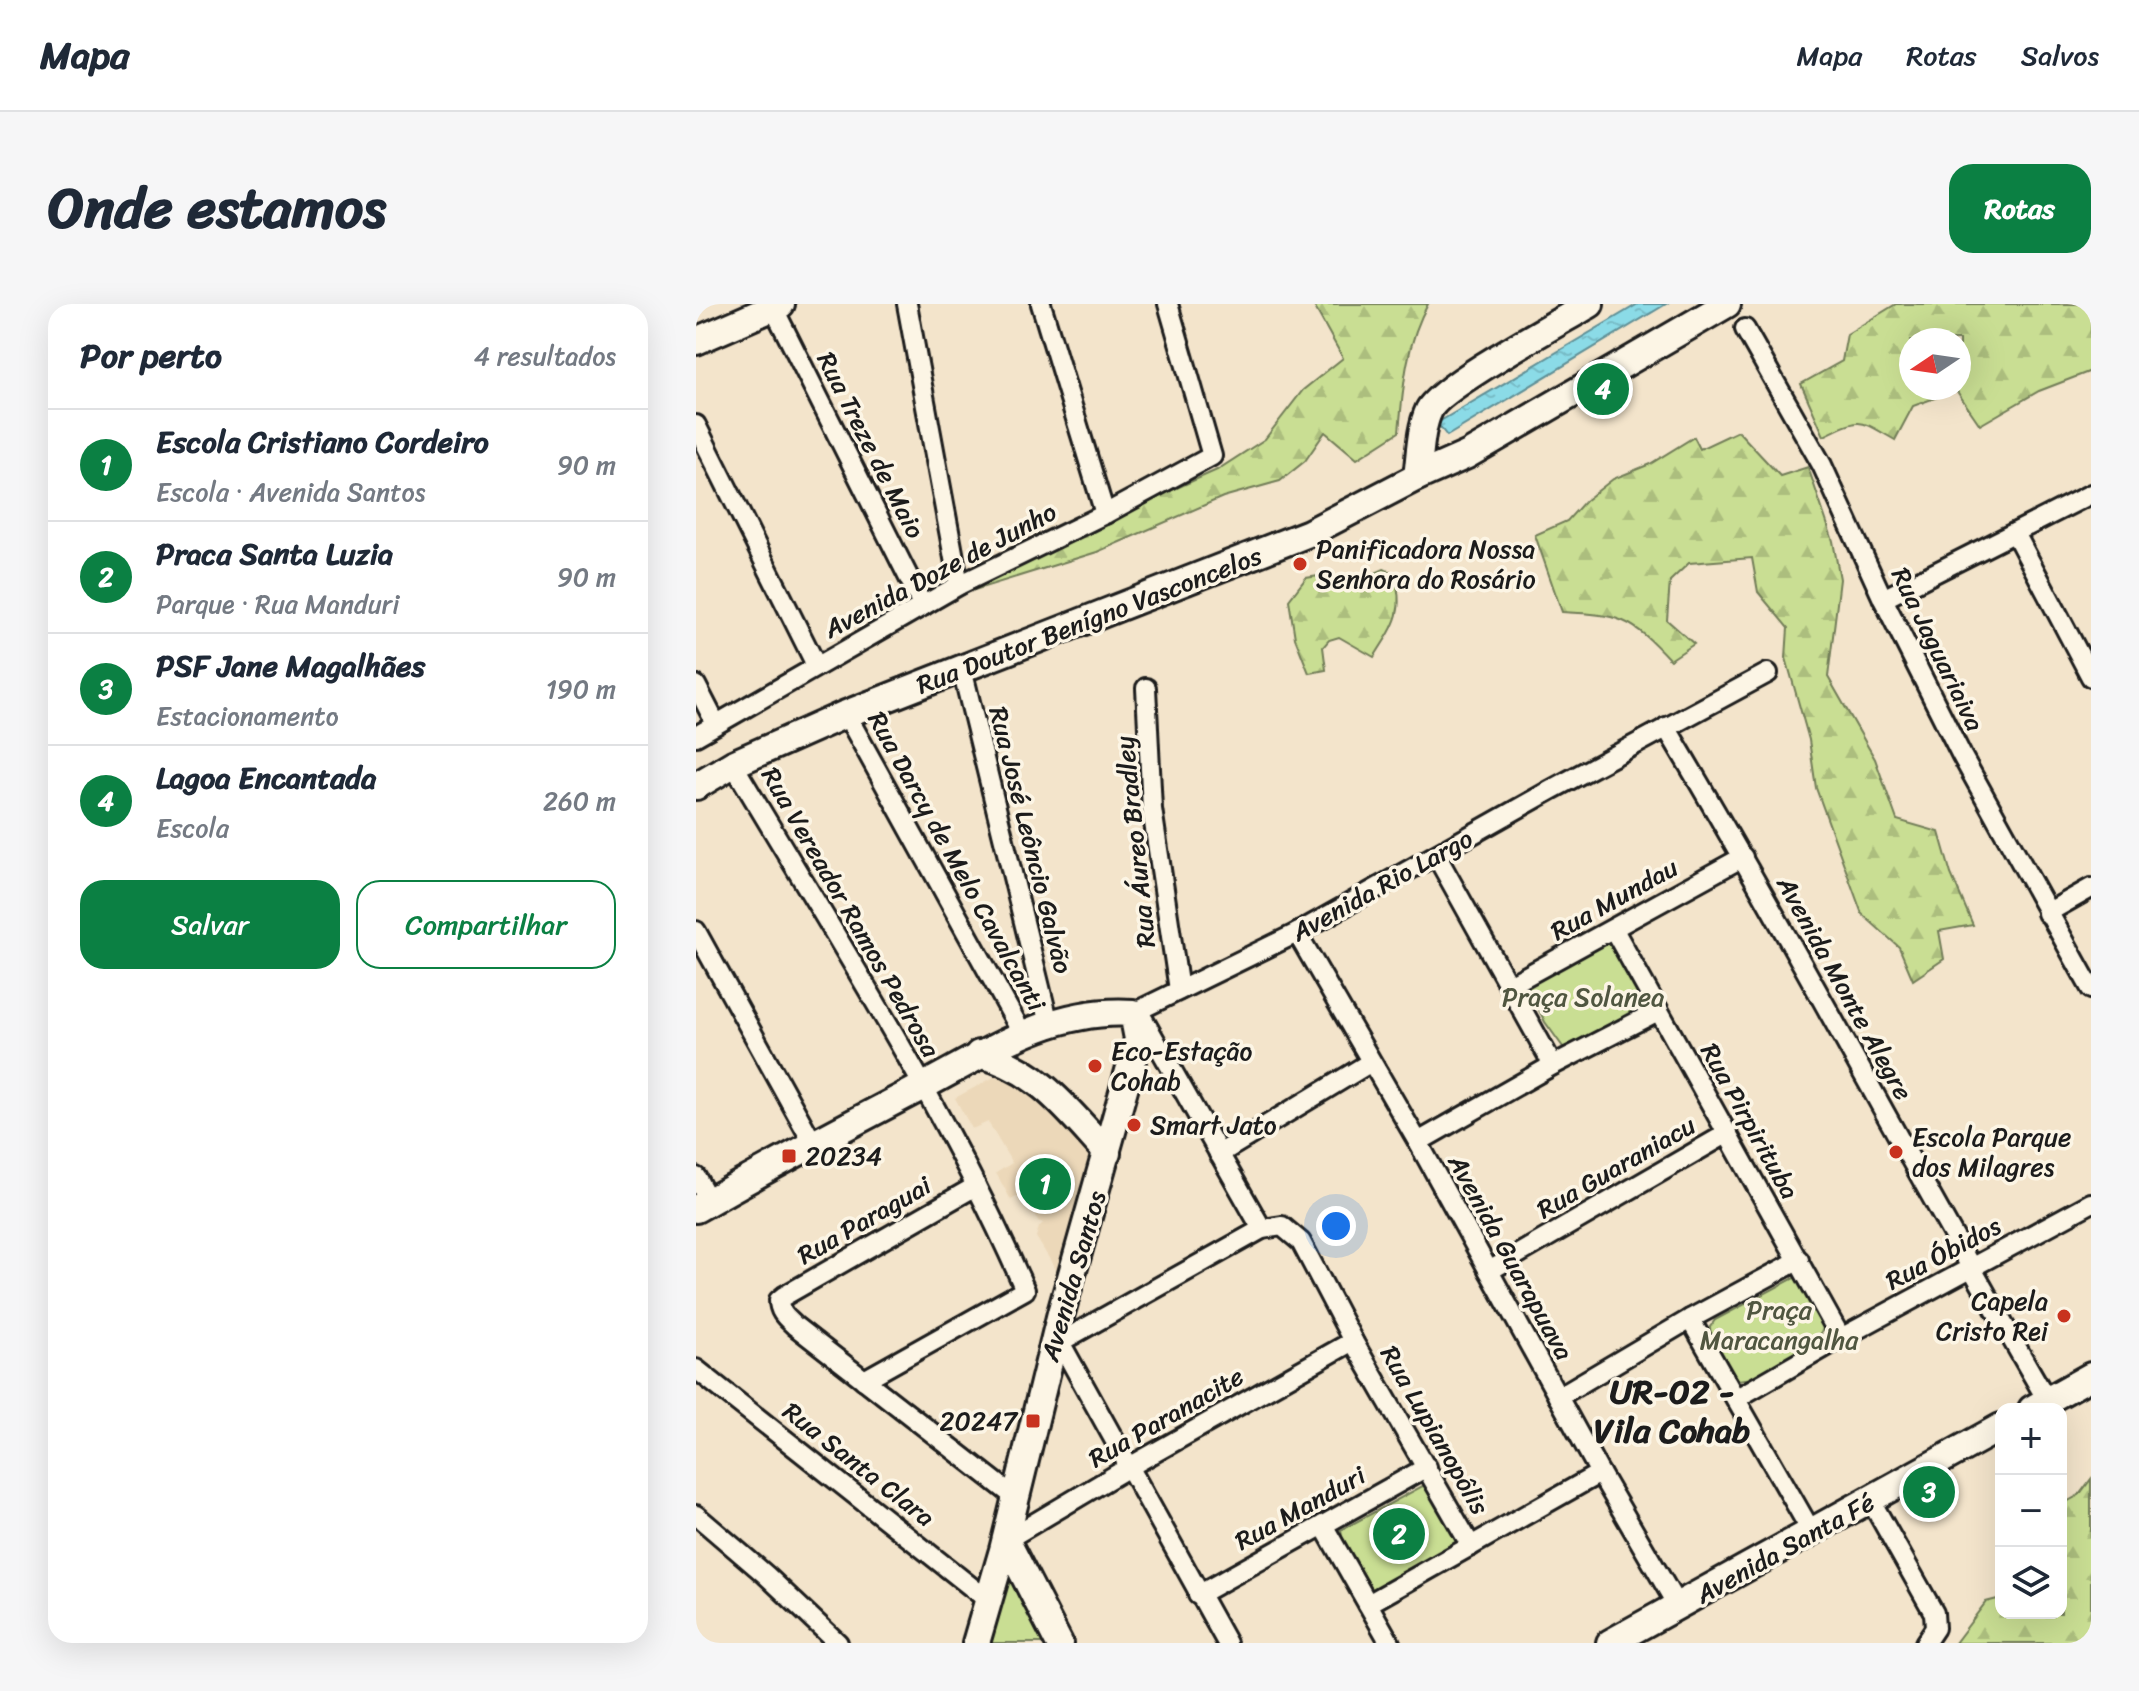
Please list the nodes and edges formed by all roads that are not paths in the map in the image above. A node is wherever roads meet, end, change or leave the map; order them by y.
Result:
1 (907, 304) edge
2 (1041, 304) edge
3 (1168, 304) edge
4 (1590, 304) edge
5 (1727, 304) edge
6 (777, 306) edge
7 (1745, 329) dead end
8 (696, 341) edge
9 (696, 425) edge
10 (1417, 477) junction
11 (2091, 494) edge
12 (1105, 514) junction
13 (2015, 533) junction
14 (959, 585) junction
15 (1883, 599) junction
16 (923, 606) junction
17 (816, 665) junction
18 (962, 669) junction
19 (1768, 673) dead end
20 (2091, 677) edge
21 (696, 685) edge
22 (1146, 688) dead end
23 (846, 714) junction
24 (716, 724) junction
25 (1666, 727) junction
26 (696, 736) edge
27 (733, 764) junction
28 (696, 786) edge
29 (1436, 855) junction
30 (1743, 857) junction
31 (2091, 888) edge
32 (2047, 913) junction
33 (1614, 930) junction
34 (696, 931) edge
35 (1297, 933) junction
36 (1510, 985) junction
37 (2091, 989) edge
38 (1179, 990) junction
39 (1658, 1011) junction
40 (1136, 1012) junction
41 (1049, 1024) junction
42 (1022, 1033) junction
43 (979, 1054) junction
44 (1371, 1062) junction
45 (1553, 1065) junction
46 (923, 1086) junction
47 (1728, 1133) junction
48 (1418, 1142) junction
49 (813, 1143) junction
50 (1107, 1153) junction
51 (1219, 1154) junction
52 (696, 1177) edge
53 (976, 1186) junction
54 (2091, 1203) edge
55 (702, 1205) edge
56 (1262, 1229) junction
57 (1799, 1260) junction
58 (1970, 1268) junction
59 (1489, 1271) junction
60 (1690, 1319) junction
61 (1841, 1338) junction
62 (1353, 1341) junction
63 (1056, 1345) junction
64 (696, 1369) edge
65 (2091, 1376) edge
66 (864, 1380) junction
67 (1558, 1397) junction
68 (1737, 1398) junction
69 (2038, 1403) edge
70 (2043, 1403) edge
71 (1995, 1430) edge
72 (1129, 1467) junction
73 (1427, 1467) junction
74 (1600, 1473) junction
75 (1016, 1498) junction
76 (1871, 1501) junction
77 (696, 1515) edge
78 (1323, 1525) junction
79 (1811, 1531) junction
80 (1006, 1540) junction
81 (1471, 1546) junction
82 (1198, 1595) junction
83 (989, 1601) junction
84 (1368, 1604) junction
85 (1678, 1607) junction
86 (838, 1643) edge
87 (976, 1643) edge
88 (1059, 1643) edge
89 (1227, 1643) edge
90 (1390, 1643) edge
91 (1610, 1643) edge
92 (1925, 1643) edge

1 - 14 street
2 - 12 street
3 - 12 street, Avenida Doze de Junho
4 - 10 main road
5 - 10 main road, Rua Doutor Benígno Vasconcelos
6 - 8 main road
6 - 16 street, Rua Treze de Maio
7 - 15 street, Rua Jaguariaiva
9 - 17 street
10 - 18 main road, Rua Doutor Benígno Vasconcelos
11 - 13 street
12 - 14 street, Avenida Doze de Junho
13 - 15 street
13 - 20 street
14 - 16 street, Avenida Doze de Junho
15 - 32 street, Rua Jaguariaiva
16 - 17 street, Avenida Doze de Junho
17 - 24 street, Avenida Doze de Junho
18 - 23 main road, Rua Doutor Benígno Vasconcelos
18 - 41 street, Rua José Leôncio Galvão
19 - 25 street, Avenida Rio Largo
21 - 24 street
22 - 38 street, Rua Áureo Bradley
23 - 27 main road, Rua Doutor Benígno Vasconcelos
23 - 42 street, Rua Darcy de Melo Cavalcanti
24 - 26 street, Avenida Doze de Junho
25 - 29 street, Avenida Rio Largo
25 - 30 street, Avenida Monte Alegre
27 - 28 main road, Rua Doutor Benígno Vasconcelos
27 - 46 street, Rua Vereador Ramos Pedrosa
29 - 35 street, Avenida Rio Largo
29 - 36 street
30 - 33 street, Rua Mundau
30 - 58 street, Avenida Monte Alegre
31 - 32 street
32 - 37 street, Rua Jaguariaiva
33 - 36 street, Rua Mundau
33 - 39 street, Rua Pirpirituba
34 - 49 street
35 - 38 street, Avenida Rio Largo
35 - 44 street, Avenida Guarapuava
36 - 45 street
38 - 40 street, Avenida Rio Largo
39 - 45 street
39 - 47 street, Rua Pirpirituba
40 - 41 main road, Avenida Rio Largo
40 - 50 main road, Avenida Santos
40 - 51 street
41 - 42 main road, Avenida Rio Largo
42 - 43 main road, Avenida Rio Largo
43 - 46 main road, Avenida Rio Largo
43 - 50 main road
44 - 48 street, Avenida Guarapuava
44 - 51 street
45 - 48 street
46 - 49 main road, Avenida Rio Largo
46 - 53 street, Rua Vereador Ramos Pedrosa
47 - 57 street, Rua Pirpirituba
47 - 59 street, Rua Guaraniacu
48 - 59 street, Avenida Guarapuava
49 - 55 main road, Avenida Rio Largo
50 - 63 main road, Avenida Santos
51 - 56 street
52 - 55 street
53 - 66 street, Rua Vereador Ramos Pedrosa
53 - 66 street, Rua Paraguai
54 - 58 street, Rua Óbidos
56 - 62 street, Rua Lupianopôlis
56 - 63 street
57 - 60 street
57 - 61 street, Rua Pirpirituba
58 - 61 street, Rua Óbidos
58 - 69 street, Avenida Monte Alegre
59 - 67 street, Avenida Guarapuava
60 - 67 street
60 - 68 street
61 - 68 street, Rua Óbidos
62 - 72 street, Rua Paranacite
62 - 73 street, Rua Lupianopôlis
63 - 72 street
63 - 75 main road, Avenida Santos
64 - 83 street, Rua Santa Clara
65 - 70 main road
66 - 75 street
67 - 74 street, Avenida Guarapuava
68 - 79 street
71 - 76 main road, Avenida Santa Fé
72 - 80 street, Rua Paranacite
72 - 82 street
73 - 78 street, Rua Manduri
73 - 81 street, Rua Lupianopôlis
74 - 81 street
74 - 85 street, Avenida Guarapuava
75 - 80 main road, Avenida Santos
76 - 79 main road, Avenida Santa Fé
76 - 92 street
77 - 86 street
78 - 82 street, Rua Manduri
78 - 84 street
79 - 85 main road, Avenida Santa Fé
80 - 83 main road, Avenida Santos
80 - 88 main road
81 - 84 street
82 - 89 street
83 - 87 main road, Avenida Santos
84 - 90 street
85 - 91 main road, Avenida Santa Fé

